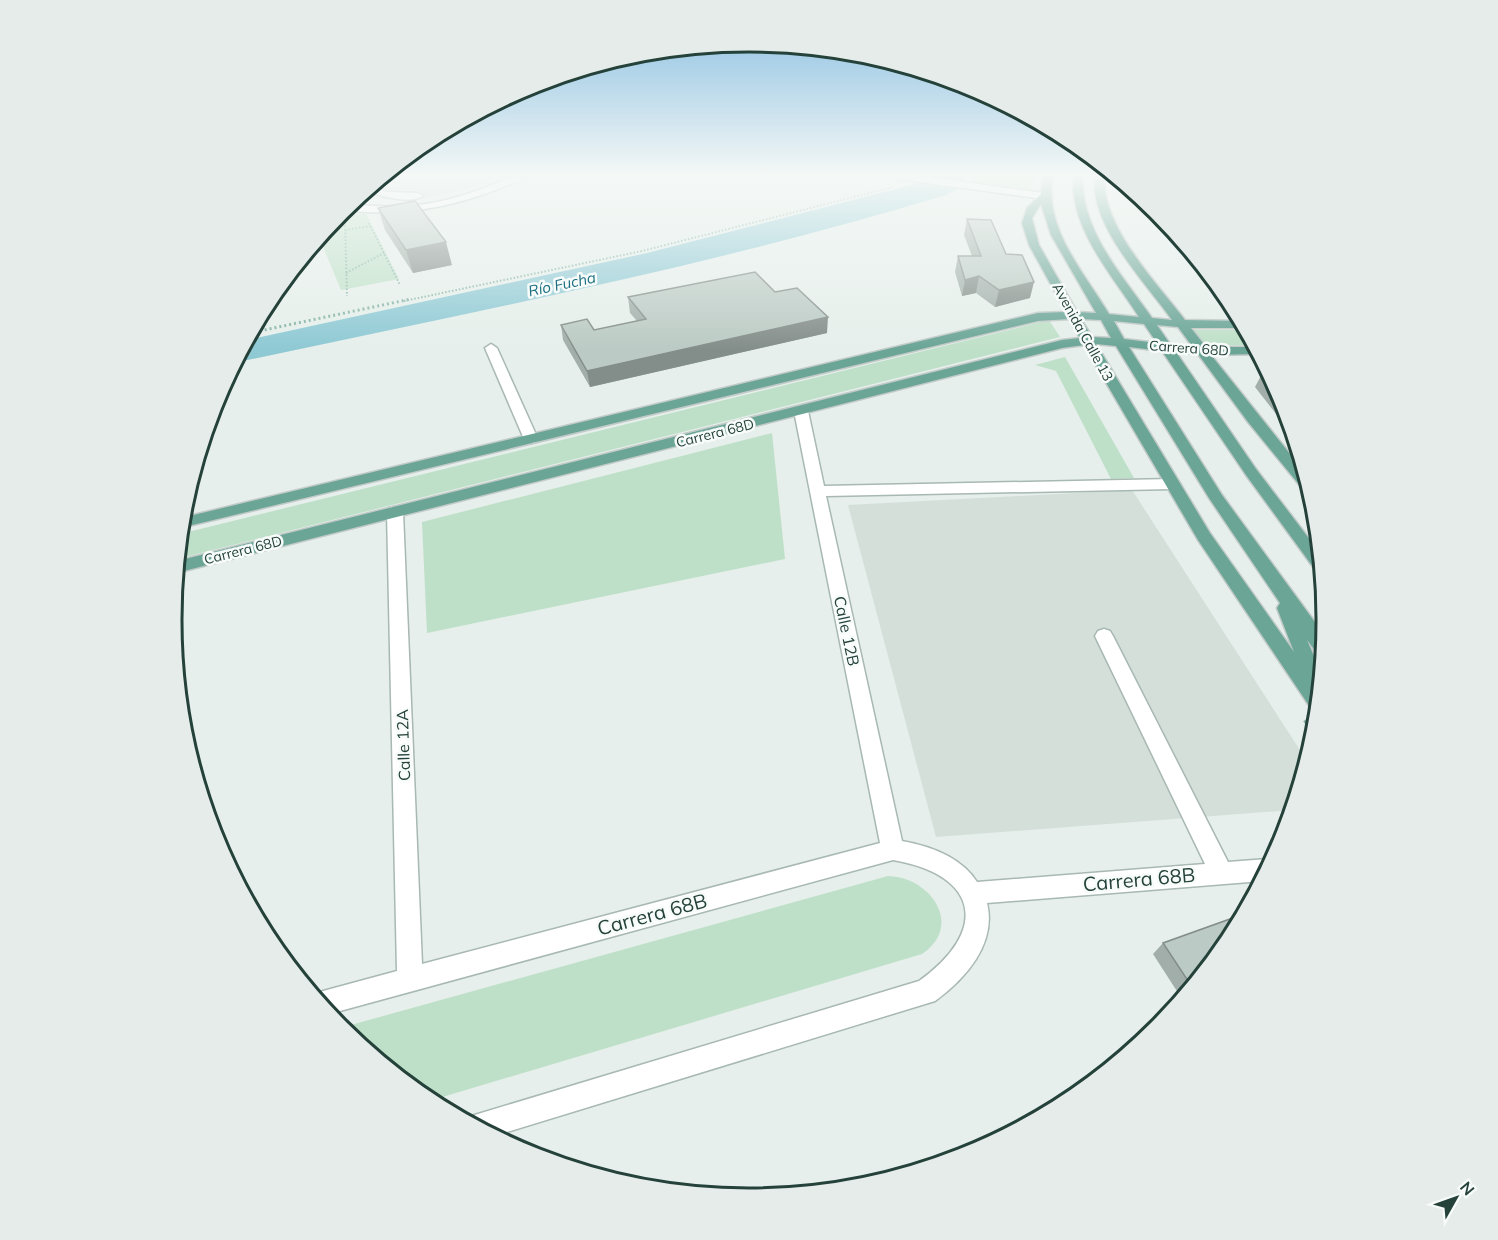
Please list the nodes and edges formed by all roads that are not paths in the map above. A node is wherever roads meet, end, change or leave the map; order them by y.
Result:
1 (1030, 234) edge
2 (1056, 234) edge
3 (1091, 234) edge
4 (1116, 234) edge
5 (1072, 314) junction
6 (1104, 316) junction
7 (1148, 321) junction
8 (1181, 324) junction
9 (1233, 325) edge
10 (1087, 340) junction
11 (1120, 342) junction
12 (1166, 347) junction
13 (490, 348) dead end
14 (1201, 351) junction
15 (1248, 351) edge
16 (801, 411) junction
17 (531, 439) junction
18 (1297, 472) edge
19 (1172, 484) junction
20 (818, 491) junction
21 (395, 512) junction
22 (190, 521) edge
23 (1313, 555) edge
24 (184, 565) edge
25 (1278, 586) junction
26 (1104, 636) dead end
27 (1316, 637) edge
28 (1313, 678) edge
29 (1312, 694) edge
30 (893, 850) junction
31 (1258, 870) edge
32 (1221, 872) junction
33 (974, 893) junction
34 (410, 978) junction
35 (329, 1001) edge
36 (489, 1124) edge

1 - 5 main road, Avenida Calle 13
2 - 6 main road, Avenida Calle 13
3 - 7 main road
4 - 8 main road
5 - 6 main road, Carrera 68D
5 - 10 main road, Avenida Calle 13
5 - 17 main road, Carrera 68D
6 - 7 main road, Carrera 68D
6 - 11 main road, Avenida Calle 13
7 - 8 main road, Carrera 68D
7 - 12 main road
8 - 9 main road, Carrera 68D
8 - 14 main road
10 - 11 main road, Carrera 68D
10 - 16 main road, Carrera 68D
10 - 19 main road, Avenida Calle 13
11 - 12 main road, Carrera 68D
11 - 25 main road, Avenida Calle 13
12 - 14 main road, Carrera 68D
12 - 23 main road
13 - 17 street
14 - 15 main road, Carrera 68D
14 - 18 main road
16 - 20 street, Calle 12B
16 - 21 main road, Carrera 68D
17 - 22 main road, Carrera 68D
19 - 20 street
19 - 29 main road, Avenida Calle 13
20 - 30 street, Calle 12B
21 - 24 main road, Carrera 68D
21 - 34 street, Calle 12A
25 - 27 main road, Avenida Calle 13
25 - 28 main road
26 - 32 street
30 - 33 street, Carrera 68B
30 - 34 street, Carrera 68B
31 - 32 street, Carrera 68B
32 - 33 street, Carrera 68B
33 - 36 street
34 - 35 street, Carrera 68B

